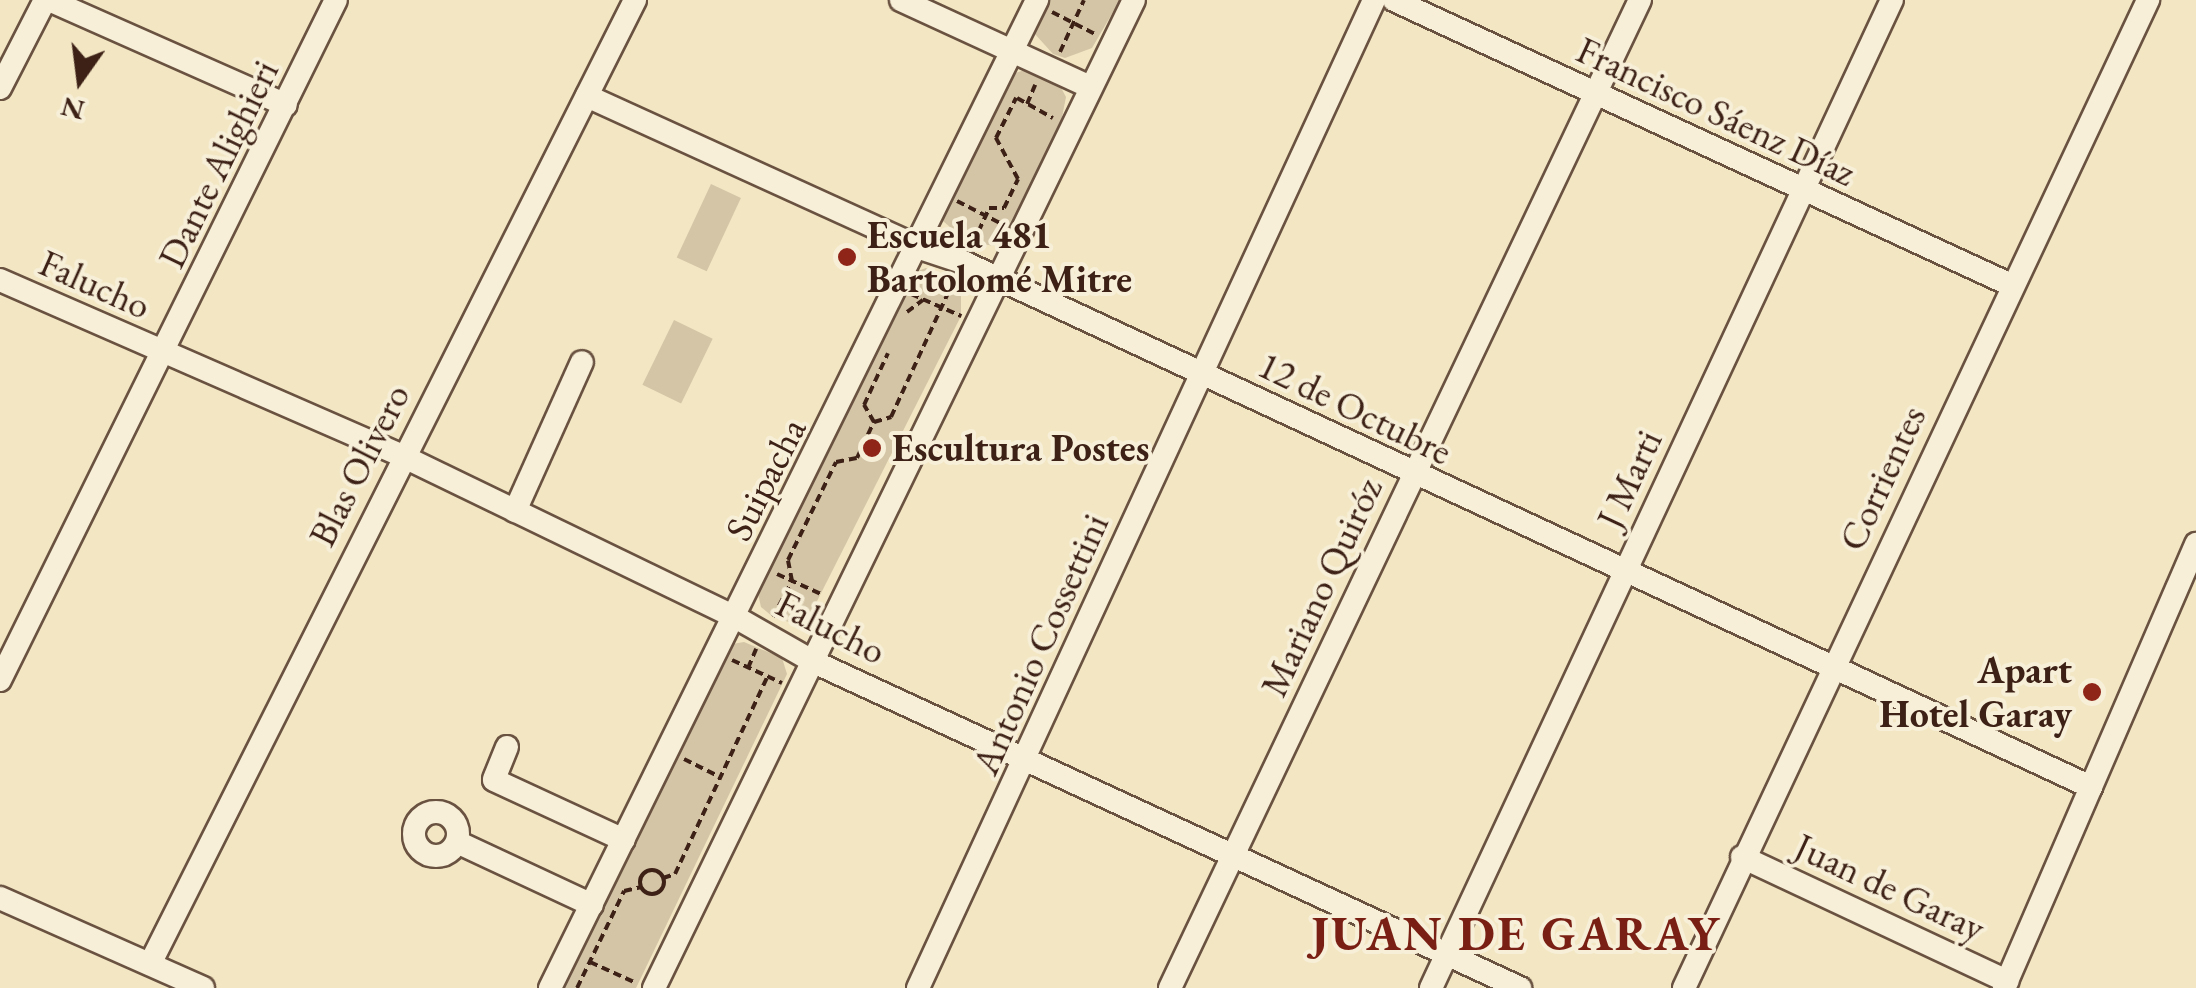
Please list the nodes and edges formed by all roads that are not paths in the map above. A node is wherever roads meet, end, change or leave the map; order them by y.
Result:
1 (47, 0) edge
2 (336, 0) edge
3 (635, 0) edge
4 (901, 0) edge
5 (1134, 0) edge
6 (1374, 0) edge
7 (1394, 0) edge
8 (1640, 0) edge
9 (1892, 0) edge
10 (2148, 0) edge
11 (1039, 3) edge
12 (1012, 49) junction
13 (1090, 87) junction
14 (0, 88) edge
15 (1596, 94) junction
16 (587, 96) junction
17 (286, 105) junction
18 (1804, 191) junction
19 (920, 248) junction
20 (998, 278) junction
21 (0, 280) edge
22 (2009, 284) junction
23 (164, 354) junction
24 (582, 362) dead end
25 (1202, 373) junction
26 (402, 456) junction
27 (1412, 476) junction
28 (515, 511) junction
29 (2196, 544) edge
30 (1625, 570) junction
31 (735, 616) junction
32 (814, 662) junction
33 (1834, 668) junction
34 (0, 680) edge
35 (508, 746) dead end
36 (1028, 758) junction
37 (2091, 787) junction
38 (624, 840) junction
39 (457, 842) dead end
40 (1235, 853) junction
41 (1742, 856) junction
42 (0, 898) edge
43 (592, 905) junction
44 (1448, 954) junction
45 (150, 964) junction
46 (2005, 984) edge
47 (646, 986) edge
48 (203, 988) edge
49 (550, 988) edge
50 (918, 988) edge
51 (1170, 988) edge
52 (1432, 988) edge
53 (1520, 988) edge
54 (1684, 988) edge

1 - 14 street
1 - 17 street
2 - 17 street, Dante Alighieri
3 - 16 street, Blas Olivero
4 - 12 street
5 - 13 street
6 - 25 street, Antonio Cossettini
7 - 15 street, Francisco Sáenz Díaz
8 - 15 street, Mariano Quiróz
9 - 18 street, J Marti
10 - 22 street, Corrientes
11 - 12 street, Suipacha
12 - 13 street
12 - 19 street, Suipacha
13 - 20 street
15 - 18 street, Francisco Sáenz Díaz
15 - 27 street, Mariano Quiróz
16 - 19 street, 12 de Octubre
16 - 26 street, Blas Olivero
17 - 23 street, Dante Alighieri
18 - 22 street, Francisco Sáenz Díaz
18 - 30 street, J Marti
19 - 20 street, 12 de Octubre
19 - 31 street, Suipacha
20 - 25 street, 12 de Octubre
20 - 32 street
21 - 23 street, Falucho
22 - 33 street, Corrientes
23 - 26 street, Falucho
23 - 34 street, Dante Alighieri
24 - 28 street
25 - 27 street, 12 de Octubre
25 - 36 street, Antonio Cossettini
26 - 28 street, Falucho
26 - 45 street, Blas Olivero
27 - 30 street, 12 de Octubre
27 - 40 street, Mariano Quiróz
28 - 31 street, Falucho
29 - 37 street
30 - 33 street, 12 de Octubre
30 - 44 street, J Marti
31 - 32 street, Falucho
31 - 38 street, Suipacha
32 - 36 street, Falucho
32 - 47 street
33 - 37 street, 12 de Octubre
33 - 41 street, Corrientes
35 - 38 street
36 - 40 street, Falucho
36 - 50 street, Antonio Cossettini
37 - 46 street
38 - 43 street, Suipacha
39 - 43 street
40 - 44 street, Falucho
40 - 51 street, Mariano Quiróz
41 - 46 street, Juan de Garay
41 - 54 street, Corrientes
42 - 45 street
43 - 49 street, Suipacha
44 - 52 street, J Marti
44 - 53 street, Falucho
45 - 48 street

